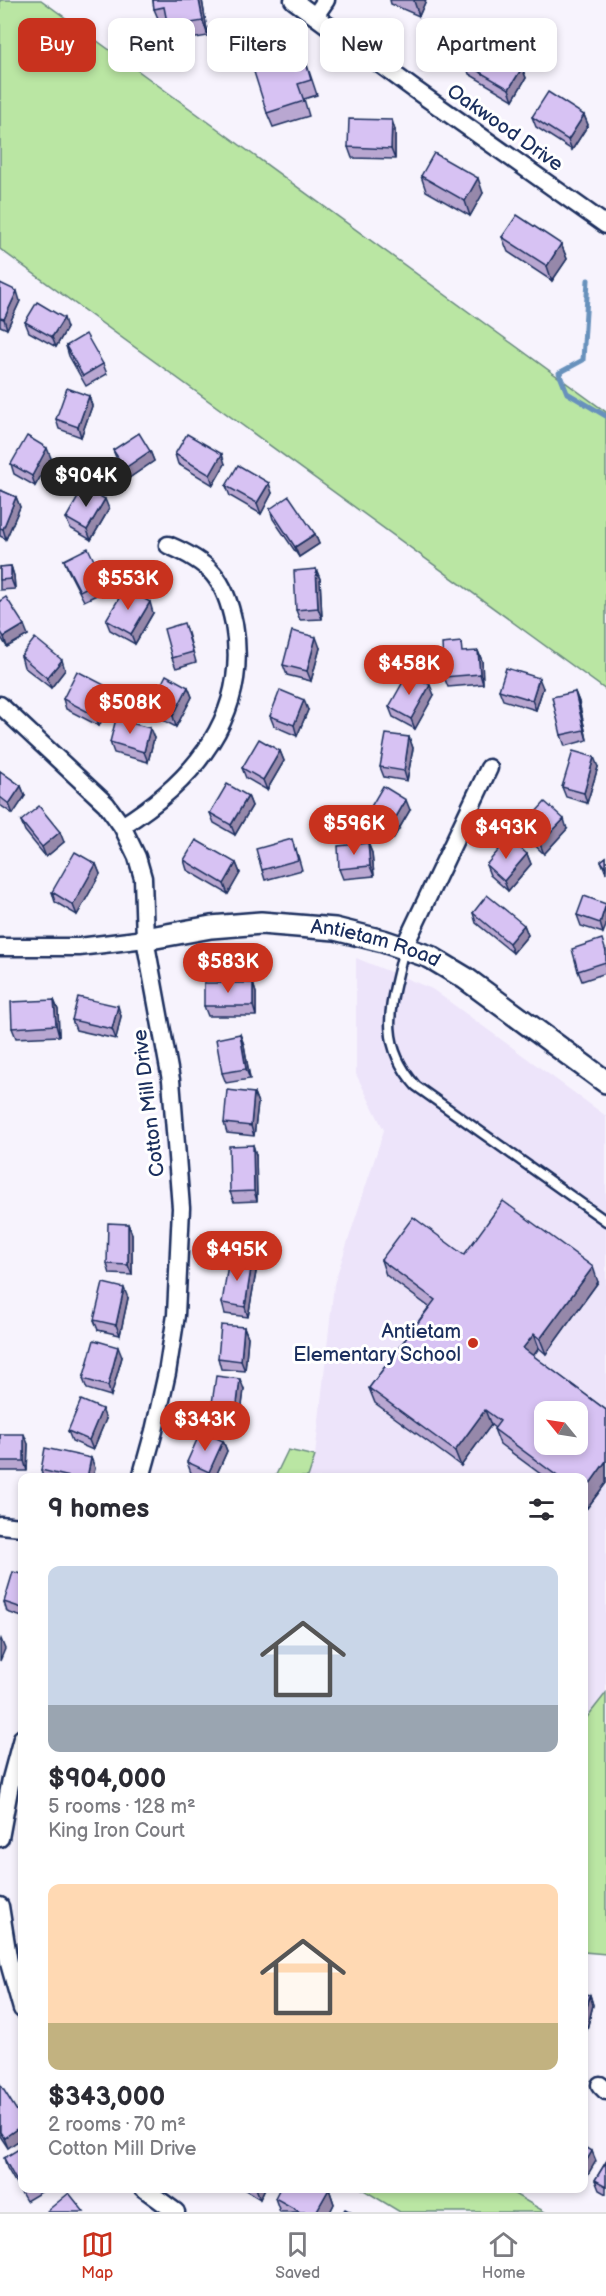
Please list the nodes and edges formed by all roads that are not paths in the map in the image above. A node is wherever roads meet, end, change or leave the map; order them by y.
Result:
1 (293, 0) edge
2 (326, 0) edge
3 (315, 16) junction
4 (606, 225) edge
5 (168, 545) dead end
6 (0, 705) edge
7 (489, 768) dead end
8 (122, 826) junction
9 (145, 939) junction
10 (0, 947) edge
11 (404, 947) junction
12 (606, 1082) edge
13 (606, 1221) edge
14 (142, 1473) edge
15 (0, 1525) edge
16 (18, 1527) edge
17 (18, 1752) edge
18 (0, 1838) edge
19 (0, 1906) edge
20 (18, 1995) edge
21 (150, 2193) edge
22 (176, 2212) edge

1 - 3 street, Oakwood Drive
2 - 3 street
3 - 4 street, Oakwood Drive
5 - 8 street
6 - 8 street, Cotton Mill Drive
7 - 11 street
8 - 9 street, Cotton Mill Drive
9 - 10 street, Antietam Road
9 - 11 street, Antietam Road
9 - 14 street, Cotton Mill Drive
11 - 12 street, Antietam Road
11 - 13 lane
15 - 16 street
17 - 18 street
19 - 20 street
21 - 22 street

